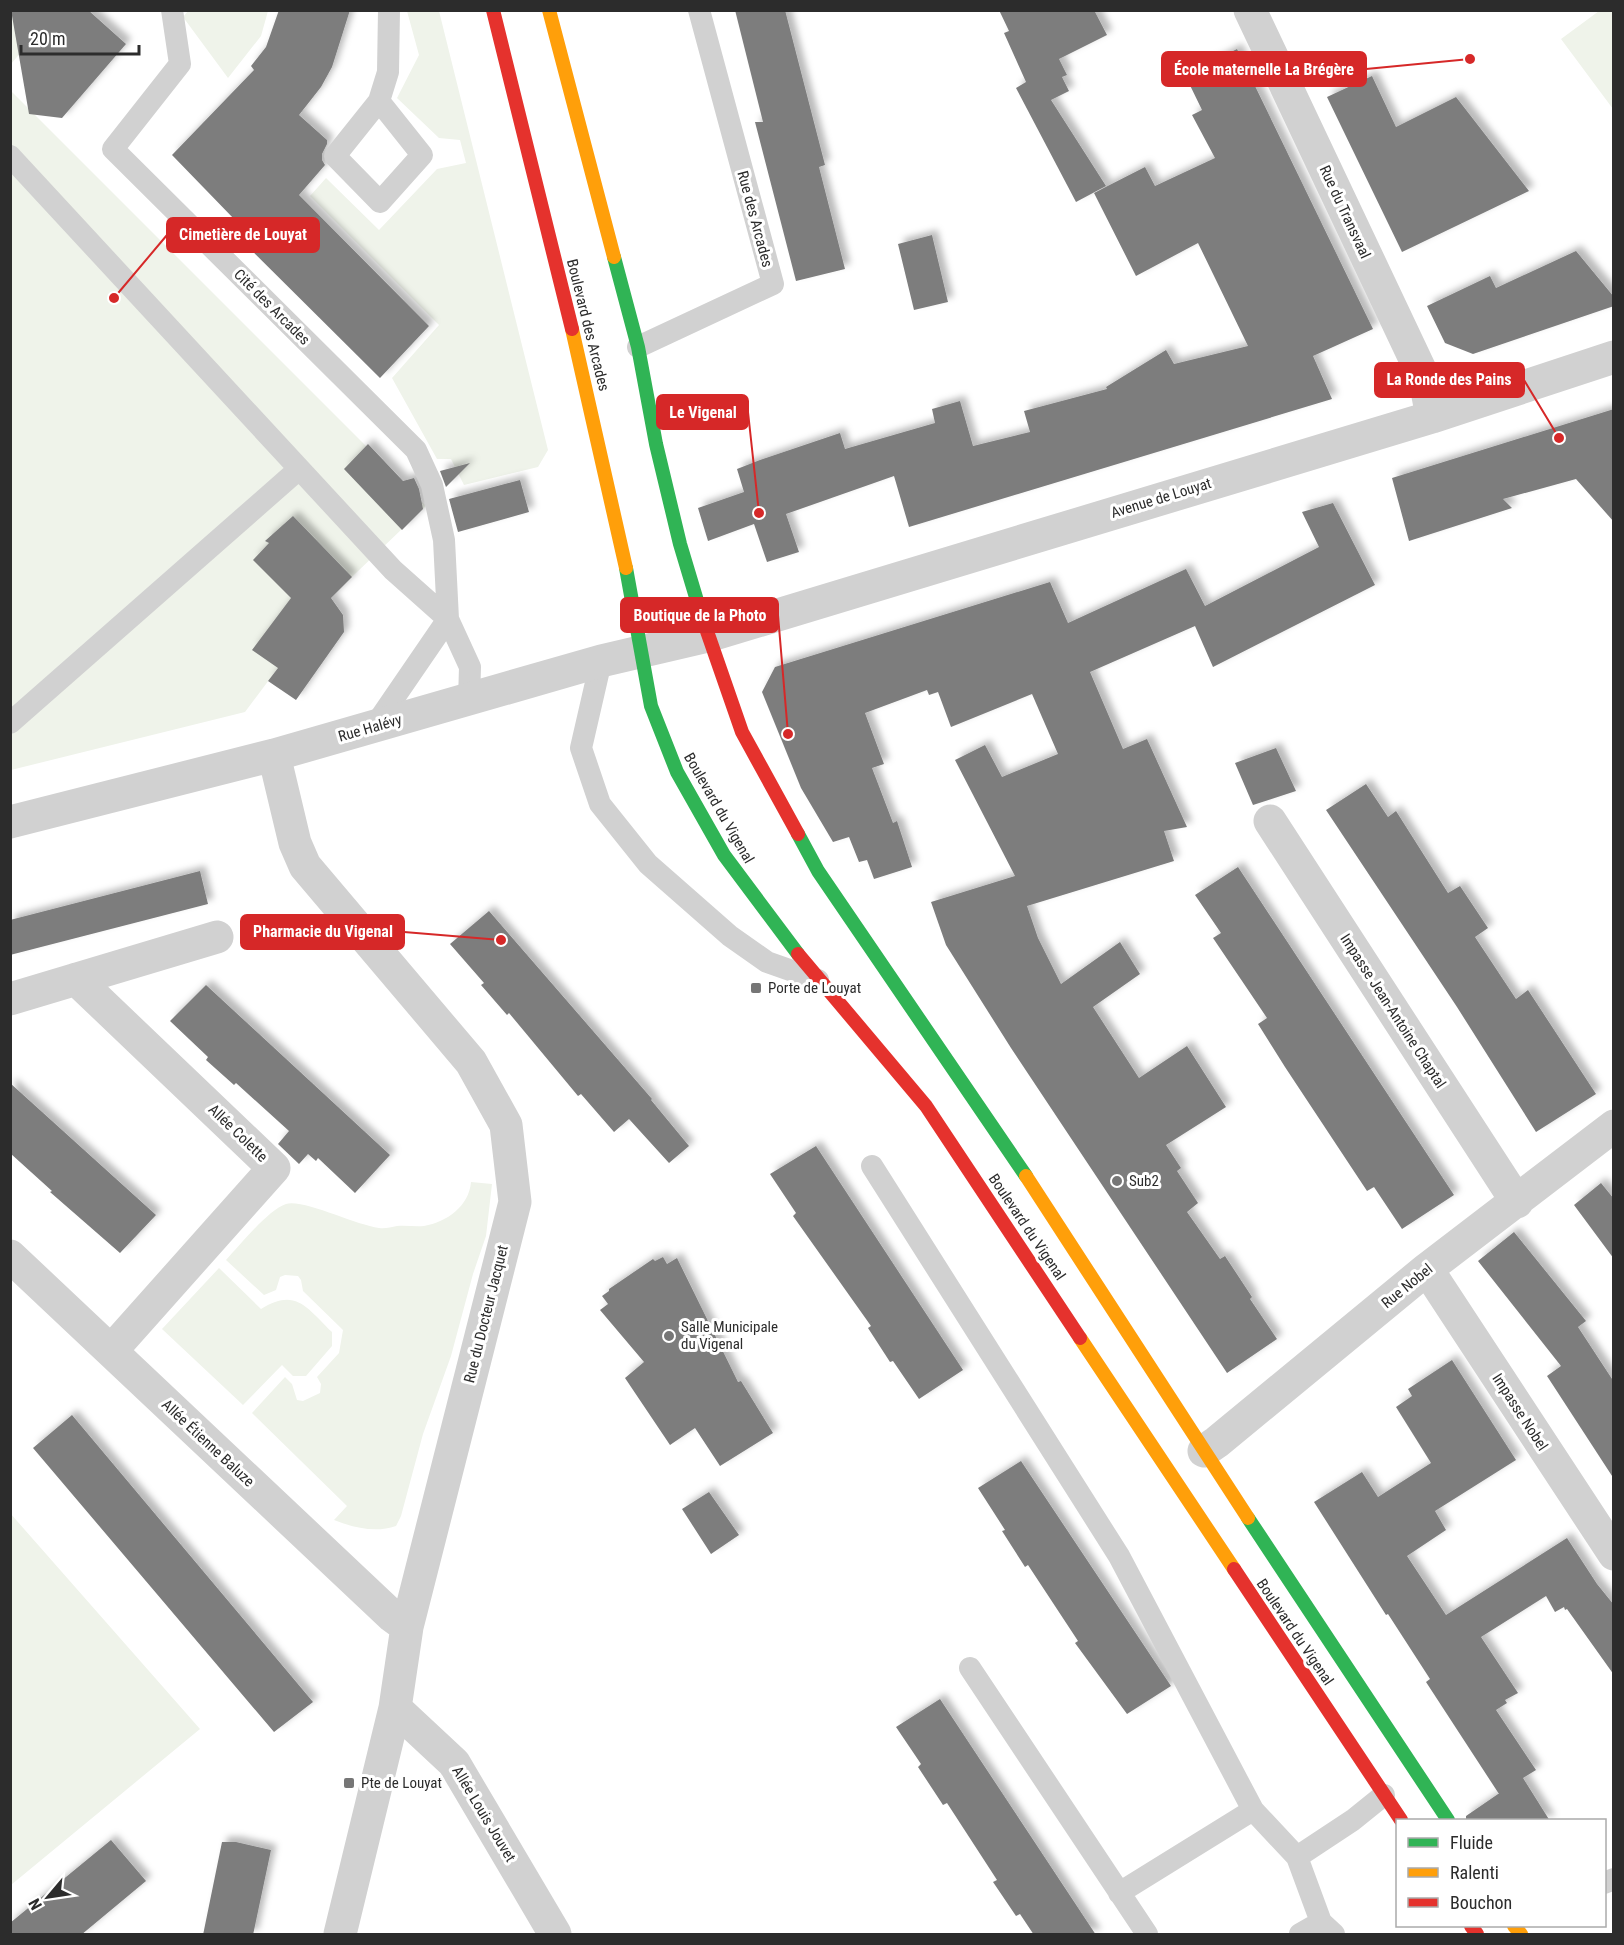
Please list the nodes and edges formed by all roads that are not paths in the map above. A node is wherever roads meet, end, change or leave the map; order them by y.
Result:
1 (172, 10) edge
2 (389, 10) edge
3 (493, 10) edge
4 (549, 10) edge
5 (699, 10) edge
6 (1250, 10) edge
7 (379, 101) dead end
8 (10, 156) edge
9 (638, 347) junction
10 (1614, 357) edge
11 (1432, 417) junction
12 (299, 469) junction
13 (448, 618) junction
14 (708, 636) junction
15 (642, 650) junction
16 (601, 661) junction
17 (469, 700) junction
18 (10, 723) edge
19 (374, 727) junction
20 (274, 755) junction
21 (20, 819) edge
22 (1270, 821) dead end
23 (217, 937) dead end
24 (76, 979) junction
25 (821, 981) junction
26 (10, 999) edge
27 (1614, 1126) edge
28 (872, 1166) dead end
29 (1517, 1202) junction
30 (10, 1256) edge
31 (1427, 1269) junction
32 (111, 1351) junction
33 (1204, 1451) junction
34 (1614, 1554) edge
35 (407, 1627) junction
36 (970, 1668) dead end
37 (395, 1708) junction
38 (1384, 1795) junction
39 (1253, 1810) junction
40 (1400, 1819) edge
41 (1447, 1819) edge
42 (1297, 1857) junction
43 (1119, 1893) junction
44 (1328, 1928) edge
45 (340, 1935) edge
46 (555, 1935) edge
47 (1147, 1935) edge
48 (1300, 1935) edge

1 - 13 lane, Cité des Arcades
2 - 7 lane
3 - 15 main road, Boulevard des Arcades
4 - 9 main road
5 - 9 lane, Rue des Arcades
6 - 11 street, Rue du Transvaal
8 - 12 lane
9 - 14 main road
10 - 11 street, Avenue de Louyat
11 - 14 street, Avenue de Louyat
12 - 13 lane
12 - 18 lane
13 - 17 lane
13 - 19 lane
14 - 15 street, Rue Halévy
14 - 33 main road, Boulevard du Vigenal
15 - 16 street, Rue Halévy
15 - 25 main road, Boulevard du Vigenal
16 - 17 street, Rue Halévy
16 - 25 lane
17 - 19 street, Rue Halévy
19 - 20 street, Rue Halévy
20 - 21 street, Rue Halévy
20 - 35 street, Rue du Docteur Jacquet
22 - 29 street, Impasse Jean-Antoine Chaptal
23 - 24 street
24 - 26 street
24 - 32 street, Allée Colette
25 - 38 main road, Boulevard du Vigenal
27 - 29 street, Rue Nobel
28 - 39 lane
29 - 31 street, Rue Nobel
30 - 32 street, Allée Étienne Baluze
31 - 33 street, Rue Nobel
31 - 34 street, Impasse Nobel
32 - 35 street, Allée Étienne Baluze
33 - 41 main road, Boulevard du Vigenal
35 - 37 street, Rue du Docteur Jacquet
36 - 43 lane
37 - 45 street, Rue du Docteur Jacquet
37 - 46 street, Allée Louis Jouvet
38 - 40 main road, Boulevard du Vigenal
38 - 42 lane
39 - 42 lane
39 - 43 lane
42 - 44 lane
43 - 47 lane
44 - 48 lane

